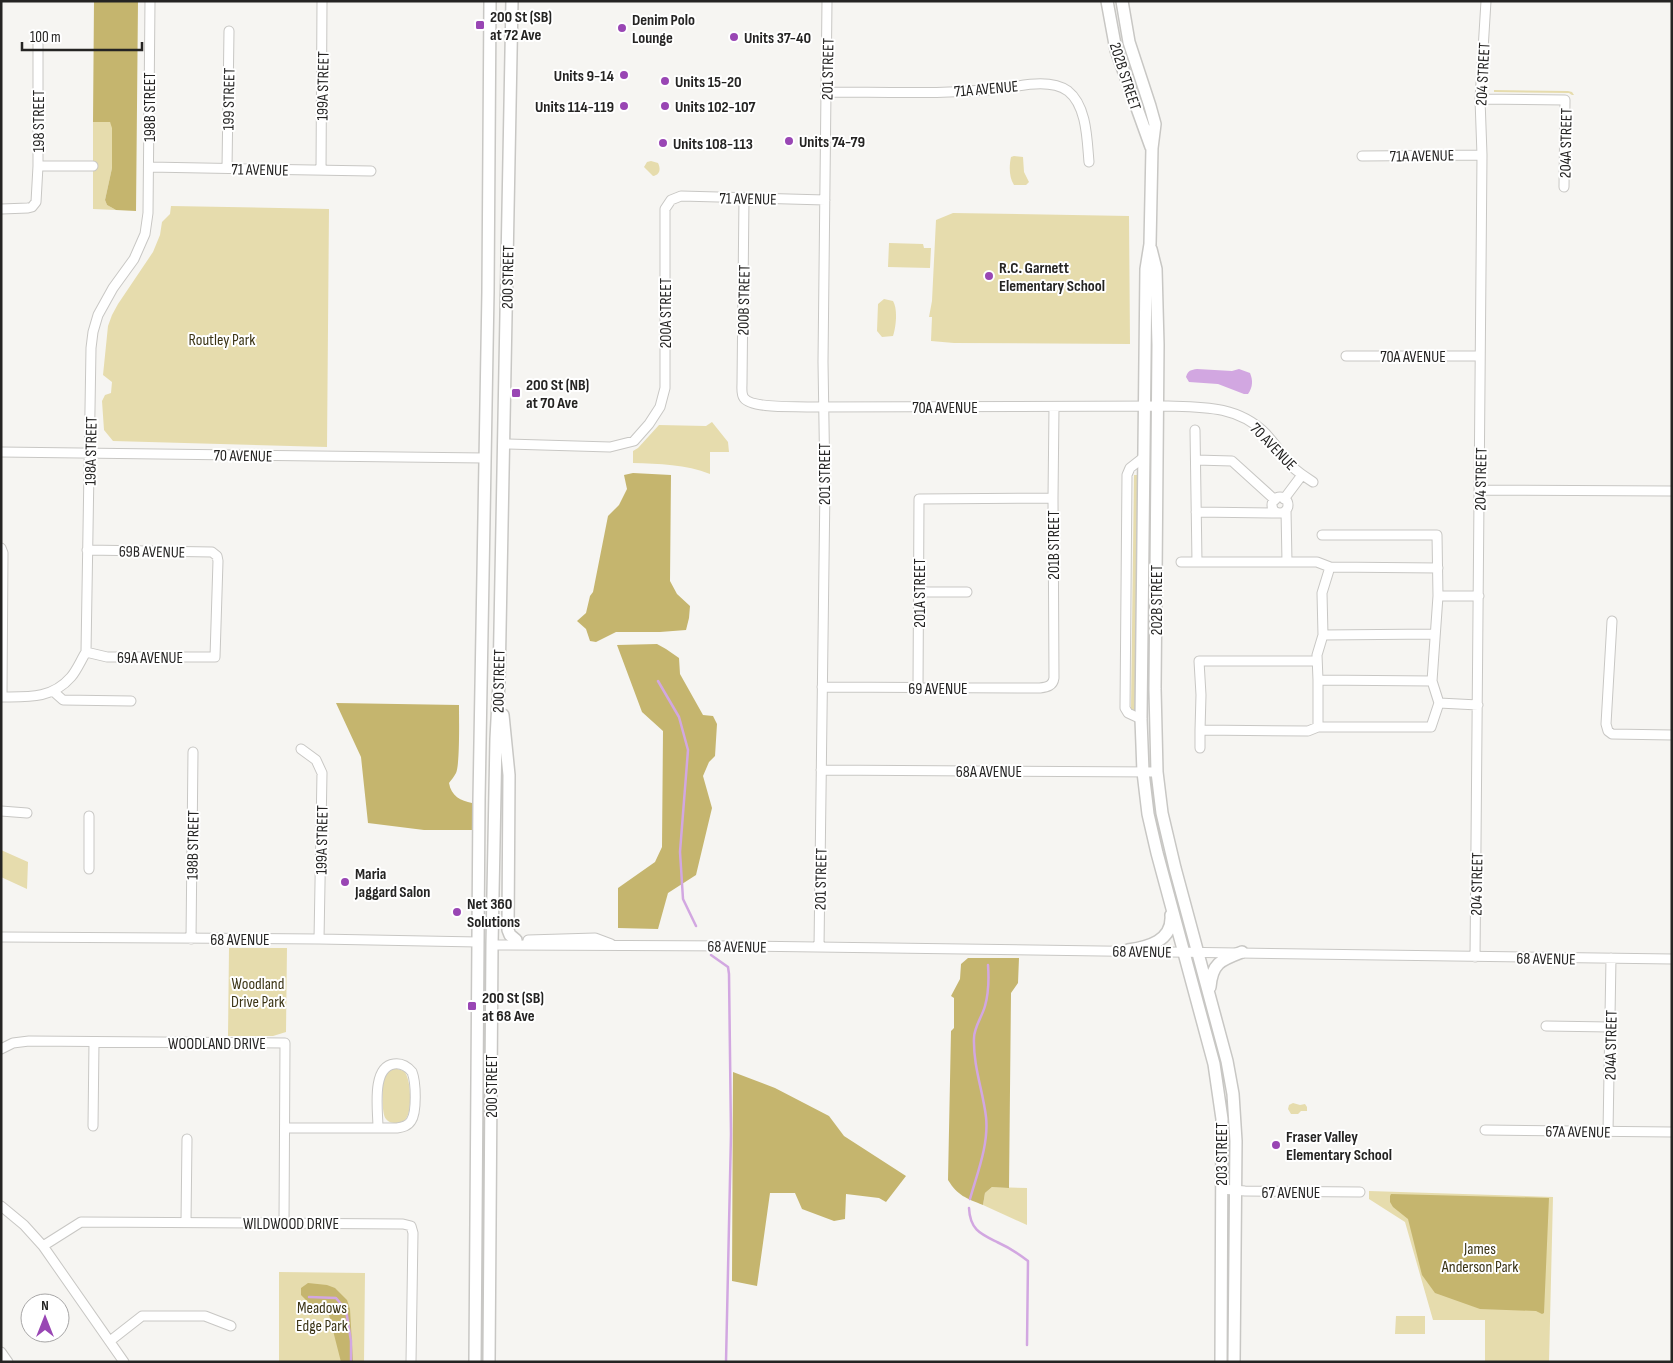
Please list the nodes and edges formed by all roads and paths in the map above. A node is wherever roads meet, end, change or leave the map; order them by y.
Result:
1 (150, 1) edge
2 (322, 1) edge
3 (490, 1) edge
4 (512, 1) edge
5 (827, 1) edge
6 (1107, 1) edge
7 (1122, 1) edge
8 (1486, 1) edge
9 (228, 30) dead end
10 (38, 36) dead end
11 (826, 92) junction
12 (1480, 99) junction
13 (1152, 148) junction
14 (1482, 155) junction
15 (1362, 156) dead end
16 (1089, 162) dead end
17 (38, 166) junction
18 (93, 166) dead end
19 (149, 167) junction
20 (227, 168) junction
21 (321, 170) junction
22 (371, 171) dead end
23 (1564, 186) dead end
24 (744, 198) junction
25 (671, 200) joint
26 (825, 200) junction
27 (1, 209) edge
28 (148, 213) joint
29 (1150, 244) junction
30 (1346, 356) dead end
31 (1480, 356) junction
32 (746, 400) joint
33 (824, 406) junction
34 (1145, 406) junction
35 (1158, 406) junction
36 (1054, 407) junction
37 (1195, 430) dead end
38 (504, 444) junction
39 (1, 452) edge
40 (89, 452) junction
41 (1144, 457) junction
42 (484, 458) junction
43 (1196, 460) junction
44 (1302, 475) junction
45 (1313, 482) dead end
46 (503, 490) junction
47 (1480, 490) junction
48 (1672, 490) edge
49 (1053, 498) junction
50 (1280, 499) junction
51 (1282, 511) junction
52 (1196, 512) junction
53 (1322, 535) dead end
54 (2, 548) edge
55 (87, 550) junction
56 (1182, 562) dead end
57 (1197, 562) junction
58 (1287, 562) junction
59 (1330, 568) junction
60 (1438, 568) junction
61 (919, 592) junction
62 (967, 592) dead end
63 (1438, 596) junction
64 (1479, 596) junction
65 (1612, 621) dead end
66 (1436, 634) junction
67 (1323, 635) junction
68 (86, 652) junction
69 (215, 657) joint
70 (1317, 661) junction
71 (1318, 680) junction
72 (1432, 681) junction
73 (499, 682) junction
74 (1052, 684) joint
75 (822, 687) junction
76 (918, 687) junction
77 (54, 692) junction
78 (1, 697) edge
79 (131, 701) dead end
80 (1439, 704) junction
81 (1478, 705) junction
82 (1141, 719) junction
83 (1318, 727) junction
84 (1200, 730) junction
85 (1672, 735) edge
86 (1200, 748) dead end
87 (301, 749) dead end
88 (193, 752) dead end
89 (821, 770) junction
90 (1143, 772) junction
91 (1157, 772) junction
92 (1, 811) edge
93 (27, 813) dead end
94 (89, 816) dead end
95 (89, 869) dead end
96 (1170, 904) junction
97 (1, 937) edge
98 (191, 938) junction
99 (319, 939) junction
100 (516, 940) joint
101 (478, 942) junction
102 (611, 944) junction
103 (492, 945) junction
104 (819, 947) junction
105 (1128, 950) junction
106 (1183, 951) junction
107 (1197, 952) junction
108 (1242, 952) junction
109 (1475, 957) junction
110 (1611, 958) junction
111 (1672, 959) edge
112 (1209, 991) junction
113 (1546, 1026) dead end
114 (1610, 1027) junction
115 (94, 1042) junction
116 (1, 1049) edge
117 (93, 1126) dead end
118 (285, 1128) junction
119 (378, 1128) junction
120 (1485, 1130) dead end
121 (1608, 1132) junction
122 (1672, 1132) edge
123 (187, 1139) dead end
124 (1222, 1189) junction
125 (1236, 1191) junction
126 (1360, 1192) dead end
127 (1, 1206) edge
128 (186, 1222) junction
129 (284, 1223) junction
130 (43, 1246) junction
131 (231, 1326) dead end
132 (110, 1341) junction
133 (1, 1352) edge
134 (8, 1362) edge
135 (124, 1362) edge
136 (412, 1362) edge
137 (474, 1362) edge
138 (489, 1362) edge
139 (1221, 1362) edge
140 (1234, 1362) edge

1 - 19 street, 198B STREET
2 - 21 street, 199A STREET
3 - 42 main road, 200 STREET
4 - 38 main road, 200 STREET
5 - 11 street, 201 STREET
6 - 13 main road, 202B STREET
7 - 13 main road, 202B STREET
8 - 12 street, 204 STREET
9 - 20 street, 199 STREET
10 - 17 street, 198 STREET
11 - 16 street, 71A AVENUE
11 - 26 street, 201 STREET
12 - 14 street, 204 STREET
12 - 23 street, 204A STREET
13 - 29 main road, 202B STREET
14 - 15 street, 71A AVENUE
14 - 31 street, 204 STREET
17 - 18 street
17 - 27 street, 198 STREET
19 - 20 street, 71 AVENUE
19 - 28 street, 198B STREET
20 - 21 street, 71 AVENUE
21 - 22 street, 71 AVENUE
24 - 25 street, 71 AVENUE
24 - 26 street, 71 AVENUE
24 - 32 street, 200B STREET
25 - 38 street, 200A STREET
26 - 33 street, 201 STREET
28 - 40 street, 198A STREET
29 - 34 main road, 202B STREET
29 - 35 main road, 202B STREET
30 - 31 street, 70A AVENUE
31 - 47 street, 204 STREET
32 - 33 street, 70A AVENUE
33 - 36 street, 70A AVENUE
33 - 75 street, 201 STREET
34 - 35 street, 70 AVENUE
34 - 36 street, 70A AVENUE
34 - 41 main road, 202B STREET
35 - 44 street, 70 AVENUE
35 - 91 main road, 202B STREET
36 - 49 street, 201B STREET
37 - 43 street
38 - 46 main road, 200 STREET
39 - 40 street, 70 AVENUE
40 - 42 street, 70 AVENUE
40 - 55 street, 198A STREET
41 - 82 main road, 202B STREET
41 - 82 street, 202B STREET
42 - 46 main road
42 - 101 main road, 200 STREET
43 - 50 street
43 - 52 street
44 - 45 street, 70 AVENUE
44 - 50 street
46 - 73 main road, 200 STREET
47 - 48 street
47 - 64 street, 204 STREET
49 - 61 street, 201A STREET
49 - 74 street, 201B STREET
50 - 51 street
50 - 51 street
51 - 52 street
51 - 58 street
52 - 57 street
53 - 60 street
54 - 78 street
55 - 68 street, 198A STREET
55 - 69 street, 69B AVENUE
56 - 57 street
57 - 58 street
58 - 59 street
59 - 60 street
59 - 67 street
60 - 63 street
61 - 62 street
61 - 76 street, 201A STREET
63 - 64 street
63 - 66 street
64 - 81 street, 204 STREET
65 - 85 street
66 - 67 street
66 - 72 street
67 - 70 street
68 - 69 street, 69A AVENUE
68 - 77 street, 198A STREET
70 - 71 street
70 - 84 street
71 - 72 street
71 - 83 street
72 - 80 street
73 - 100 main road
73 - 103 main road, 200 STREET
74 - 76 street, 69 AVENUE
75 - 76 street, 69 AVENUE
75 - 89 street, 201 STREET
77 - 78 street
77 - 79 street
80 - 81 street
80 - 83 street
81 - 109 street, 204 STREET
82 - 90 main road, 202B STREET
83 - 84 street
84 - 86 street
87 - 99 street, 199A STREET
88 - 98 street, 198B STREET
89 - 90 street, 68A AVENUE
89 - 104 street, 201 STREET
90 - 91 street, 68A AVENUE
90 - 96 main road, 202B STREET
91 - 107 main road, 202B STREET
92 - 93 street
94 - 95 street
96 - 105 main road
96 - 106 main road, 202B STREET
97 - 98 street, 68 AVENUE
98 - 99 street, 68 AVENUE
99 - 101 street, 68 AVENUE
100 - 102 street, 68 AVENUE
101 - 137 main road, 200 STREET
102 - 103 street, 68 AVENUE
102 - 104 street, 68 AVENUE
103 - 138 main road, 200 STREET
104 - 105 street, 68 AVENUE
105 - 106 street, 68 AVENUE
106 - 107 street, 68 AVENUE
106 - 124 main road, 203 STREET
107 - 108 street, 68 AVENUE
107 - 112 main road, 203 STREET
108 - 109 street, 68 AVENUE
108 - 112 main road
109 - 110 street, 68 AVENUE
110 - 111 street, 68 AVENUE
110 - 114 street, 204A STREET
112 - 125 main road, 203 STREET
113 - 114 street
114 - 121 street, 204A STREET
115 - 116 street, WOODLAND DRIVE
115 - 117 street
115 - 118 street, WOODLAND DRIVE
118 - 119 street
118 - 129 street, WOODLAND DRIVE
119 - 119 street
120 - 121 street, 67A AVENUE
121 - 122 street, 67A AVENUE
123 - 128 street
124 - 125 street, 67 AVENUE
124 - 139 main road, 203 STREET
125 - 126 street, 67 AVENUE
125 - 140 main road, 203 STREET
127 - 130 street
128 - 129 street, WILDWOOD DRIVE
128 - 130 street, WILDWOOD DRIVE
129 - 136 street, WILDWOOD DRIVE
130 - 132 street
131 - 132 street
132 - 135 street
133 - 134 street

